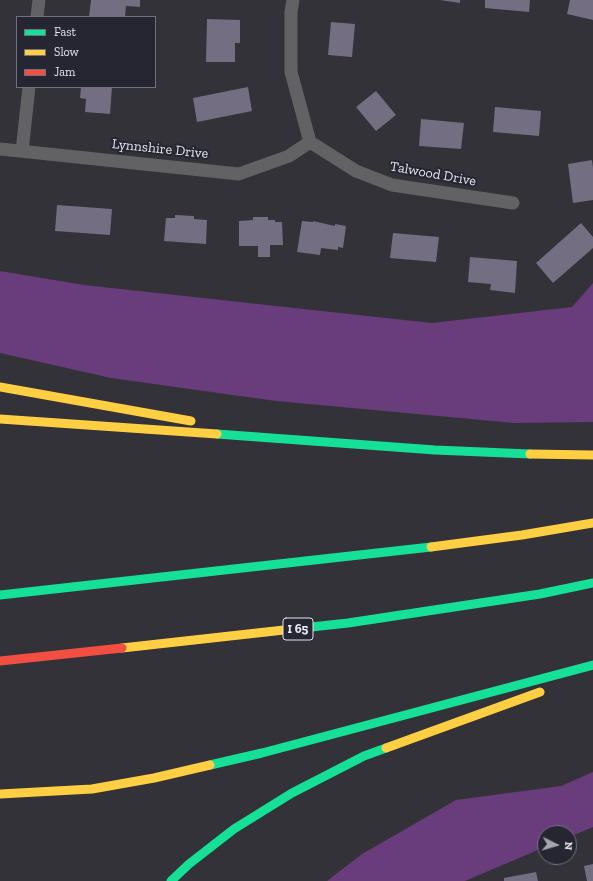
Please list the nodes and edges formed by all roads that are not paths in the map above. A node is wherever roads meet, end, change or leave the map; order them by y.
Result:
1 (40, 0) edge
2 (293, 0) edge
3 (38, 16) edge
4 (29, 88) edge
5 (310, 142) junction
6 (0, 149) edge
7 (22, 151) junction
8 (513, 203) dead end
9 (0, 388) edge
10 (0, 420) edge
11 (305, 441) junction
12 (593, 455) edge
13 (593, 523) edge
14 (593, 583) edge
15 (0, 595) edge
16 (0, 661) edge
17 (593, 665) edge
18 (593, 673) edge
19 (578, 679) dead end
20 (549, 690) dead end
21 (0, 794) edge
22 (170, 881) edge

1 - 3 street
2 - 5 street
4 - 7 street
5 - 7 street, Lynnshire Drive
5 - 8 street, Talwood Drive
6 - 7 street, Lynnshire Drive
9 - 11 highway
10 - 11 highway
11 - 12 highway
13 - 15 highway
14 - 16 highway, I 65
17 - 21 highway
18 - 19 highway
20 - 22 highway

